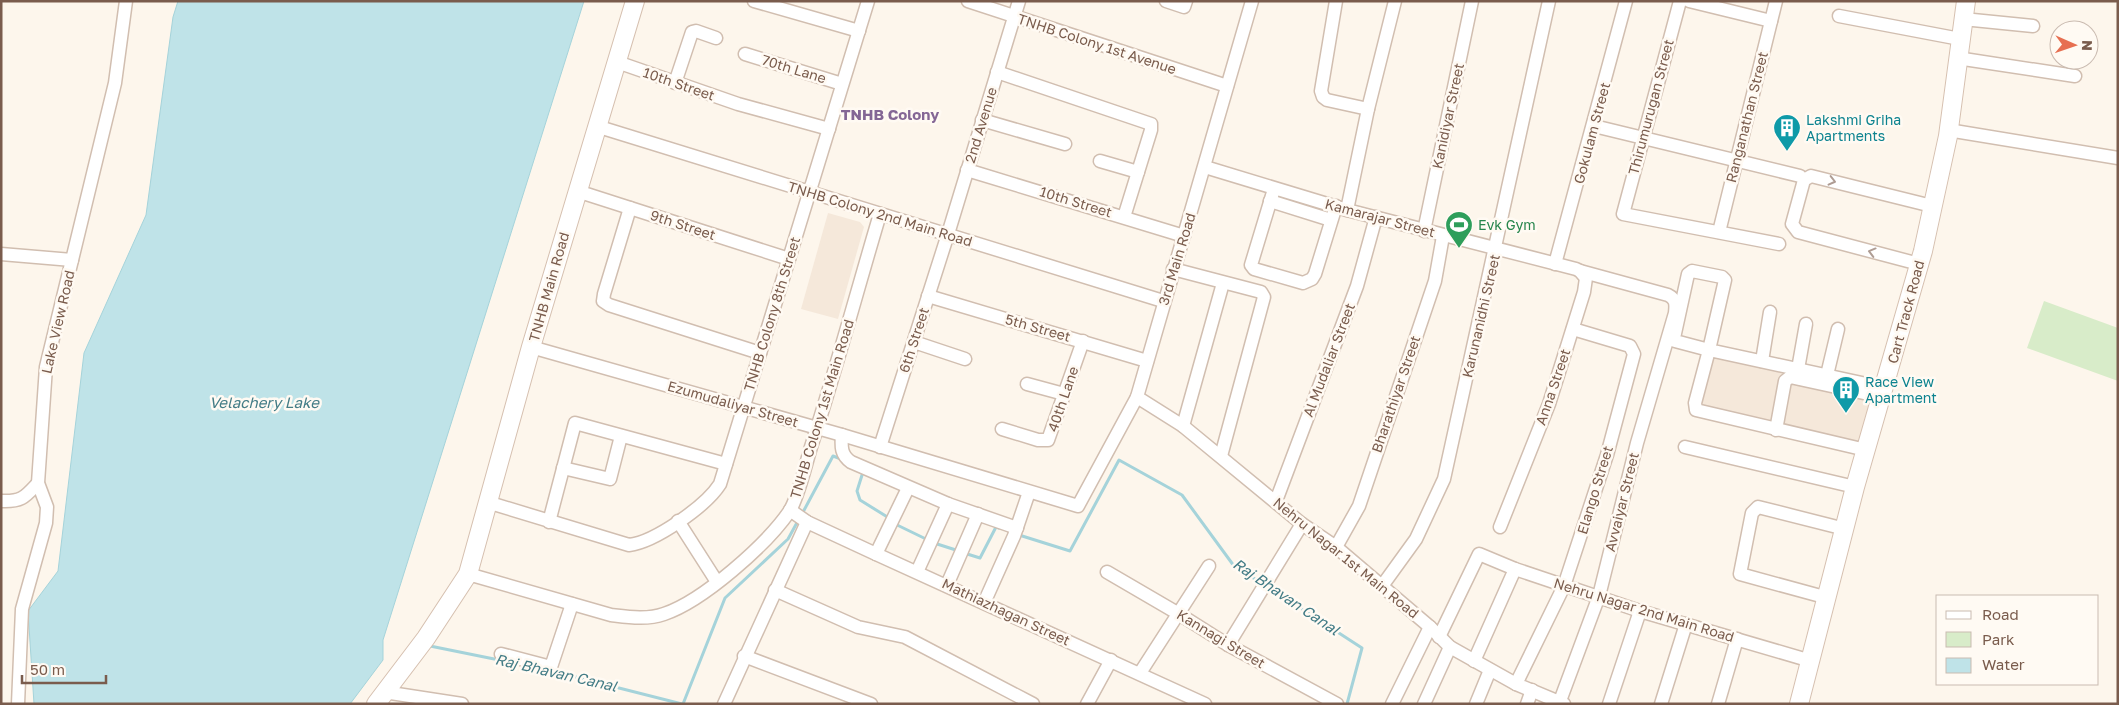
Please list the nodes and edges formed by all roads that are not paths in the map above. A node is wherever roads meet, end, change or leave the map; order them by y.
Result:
1 (126, 1) edge
2 (635, 1) edge
3 (754, 1) edge
4 (868, 1) edge
5 (968, 1) edge
6 (1019, 1) edge
7 (1166, 1) edge
8 (1186, 1) edge
9 (1252, 1) edge
10 (1336, 1) edge
11 (1395, 1) edge
12 (1472, 1) edge
13 (1549, 1) edge
14 (1626, 1) edge
15 (1680, 1) edge
16 (1689, 1) edge
17 (1776, 1) edge
18 (1966, 1) edge
19 (1839, 16) dead end
20 (1014, 17) junction
21 (1962, 19) junction
22 (1771, 21) junction
23 (2033, 26) dead end
24 (859, 31) junction
25 (716, 38) dead end
26 (1960, 39) junction
27 (745, 54) dead end
28 (1957, 58) junction
29 (617, 62) junction
30 (997, 72) junction
31 (2075, 76) dead end
32 (675, 84) junction
33 (842, 84) junction
34 (1226, 86) junction
35 (1368, 109) junction
36 (982, 120) junction
37 (596, 126) junction
38 (1594, 126) junction
39 (828, 129) junction
40 (1948, 130) junction
41 (1642, 136) junction
42 (1065, 144) dead end
43 (2118, 158) edge
44 (1737, 160) junction
45 (1100, 161) dead end
46 (1205, 167) junction
47 (967, 170) junction
48 (1138, 172) junction
49 (1800, 176) dead end
50 (577, 191) junction
51 (809, 192) junction
52 (1272, 195) junction
53 (1932, 206) junction
54 (630, 208) junction
55 (1341, 208) junction
56 (880, 214) junction
57 (1124, 217) junction
58 (1376, 217) junction
59 (1331, 220) junction
60 (1424, 230) junction
61 (1719, 232) junction
62 (948, 234) junction
63 (1184, 236) junction
64 (1443, 236) junction
65 (1779, 244) dead end
66 (1496, 247) junction
67 (1, 254) edge
68 (789, 259) junction
69 (72, 260) junction
70 (1555, 264) junction
71 (1919, 264) junction
72 (1173, 269) junction
73 (1580, 271) junction
74 (1223, 283) junction
75 (928, 296) junction
76 (1164, 301) junction
77 (1770, 312) dead end
78 (1806, 324) dead end
79 (1573, 329) junction
80 (1838, 329) dead end
81 (1083, 341) junction
82 (914, 342) junction
83 (531, 347) junction
84 (1708, 350) junction
85 (760, 353) junction
86 (965, 359) dead end
87 (1147, 361) junction
88 (1762, 361) junction
89 (1798, 369) junction
90 (1827, 375) junction
91 (1027, 384) dead end
92 (1884, 392) junction
93 (1064, 394) junction
94 (1137, 397) junction
95 (743, 408) junction
96 (1183, 426) junction
97 (817, 428) junction
98 (1002, 429) dead end
99 (1776, 430) junction
100 (842, 435) junction
101 (621, 436) junction
102 (880, 447) junction
103 (1685, 447) dead end
104 (1866, 450) junction
105 (1221, 456) junction
106 (726, 464) junction
107 (563, 468) junction
108 (38, 482) junction
109 (1855, 487) junction
110 (908, 488) junction
111 (1029, 492) junction
112 (1, 501) edge
113 (1276, 501) junction
114 (487, 502) junction
115 (948, 504) junction
116 (1078, 506) joint
117 (978, 514) junction
118 (799, 516) junction
119 (678, 521) junction
120 (549, 522) junction
121 (1302, 524) junction
122 (1500, 527) dead end
123 (1017, 528) junction
124 (1845, 529) junction
125 (1336, 547) junction
126 (876, 554) junction
127 (1209, 566) dead end
128 (1515, 569) junction
129 (917, 572) junction
130 (1107, 572) dead end
131 (468, 574) junction
132 (717, 582) junction
133 (947, 585) junction
134 (1382, 586) junction
135 (1564, 586) junction
136 (775, 590) junction
137 (1599, 596) junction
138 (1828, 598) junction
139 (984, 603) junction
140 (572, 604) junction
141 (1640, 611) junction
142 (1179, 614) junction
143 (1686, 624) junction
144 (1430, 627) junction
145 (1439, 637) junction
146 (1737, 639) junction
147 (1228, 646) junction
148 (1450, 647) junction
149 (501, 654) dead end
150 (744, 656) junction
151 (1110, 660) junction
152 (1474, 661) junction
153 (1811, 661) junction
154 (1490, 670) junction
155 (1140, 673) junction
156 (1516, 684) junction
157 (1532, 690) junction
158 (380, 698) edge
159 (1562, 703) edge
160 (18, 704) edge
161 (462, 704) edge
162 (724, 704) edge
163 (871, 704) edge
164 (1033, 704) edge
165 (1087, 704) edge
166 (1205, 704) edge
167 (1337, 704) edge
168 (1392, 704) edge
169 (1424, 704) edge
170 (1476, 704) edge
171 (1527, 704) edge
172 (1609, 704) edge
173 (1661, 704) edge
174 (1718, 704) edge
175 (1799, 704) edge

1 - 69 street, Lake View Road
2 - 29 street, TNHB Main Road
3 - 24 street
4 - 24 street, TNHB Colony 8th Street
5 - 20 street, TNHB Colony 1st Avenue
6 - 20 street, 2nd Avenue
7 - 8 street
9 - 34 street, 3rd Main Road
10 - 35 street
11 - 35 street
12 - 60 street, Kanidiyar Street
13 - 66 street, Karunanidhi Street
14 - 38 street, Gokulam Street
15 - 41 street, Thirumurugan Street
16 - 22 street
17 - 22 street, Ranganathan Street
18 - 21 street, Cart Track Road
19 - 26 street
20 - 30 street, 2nd Avenue
20 - 34 street, TNHB Colony 1st Avenue
21 - 23 street
21 - 26 street, Cart Track Road
22 - 44 street, Ranganathan Street
24 - 33 street, TNHB Colony 8th Street
25 - 32 street
26 - 28 street, Cart Track Road
27 - 33 street, 70th Lane
28 - 31 street
28 - 40 street, Cart Track Road
29 - 32 street, 10th Street
29 - 37 street, TNHB Main Road
30 - 36 street, 2nd Avenue
30 - 48 street
32 - 39 street, 10th Street
33 - 39 street, TNHB Colony 8th Street
34 - 46 street, 3rd Main Road
35 - 55 street
36 - 42 street
36 - 47 street, 2nd Avenue
37 - 50 street, TNHB Main Road
37 - 51 street, TNHB Colony 2nd Main Road
38 - 41 street
38 - 70 street, Gokulam Street
39 - 51 street, TNHB Colony 8th Street
40 - 43 street
40 - 53 street, Cart Track Road
41 - 44 street
41 - 61 street, Thirumurugan Street
44 - 49 street
44 - 61 street, Ranganathan Street
45 - 48 street
46 - 52 street, Kamarajar Street
46 - 63 street, 3rd Main Road
47 - 57 street, 10th Street
47 - 62 street, 2nd Avenue
48 - 57 street
50 - 54 street, 9th Street
50 - 83 street, TNHB Main Road
51 - 56 street, TNHB Colony 2nd Main Road
51 - 68 street, TNHB Colony 8th Street
52 - 55 street, Kamarajar Street
52 - 59 street
52 - 59 street
53 - 71 street, Cart Track Road
71 -> 53 street
54 - 68 street, 9th Street
54 - 85 street
55 - 58 street, Kamarajar Street
55 - 59 street
56 - 62 street, TNHB Colony 2nd Main Road
56 - 97 street, TNHB Colony 1st Main Road
57 - 63 street, 10th Street
58 - 60 street, Kamarajar Street
58 - 113 street, Al Mudaliar Street
60 - 64 street, Kamarajar Street
61 - 65 street
62 - 75 street, 6th Street
62 - 76 street, TNHB Colony 2nd Main Road
63 - 72 street, 3rd Main Road
64 - 66 street, Kamarajar Street
64 - 125 street, Bharathiyar Street
66 - 70 street, Kamarajar Street
66 - 134 street, Karunanidhi Street
67 - 69 street
68 - 85 street, TNHB Colony 8th Street
69 - 108 street, Lake View Road
70 - 73 street
71 - 92 street, Cart Track Road
72 - 74 street
72 - 76 street, 3rd Main Road
73 - 79 street, Anna Street
73 - 137 street, Avvaiyar Street
74 - 96 street
74 - 105 street
75 - 81 street, 5th Street
75 - 82 street, 6th Street
76 - 87 street, 3rd Main Road
77 - 88 street
78 - 89 street
79 - 122 street, Anna Street
79 - 135 street, Elango Street
80 - 90 street
81 - 87 street, 5th Street
81 - 93 street, 40th Lane
82 - 86 street
82 - 102 street, 6th Street
83 - 95 street, Ezumudaliyar Street
83 - 114 street, TNHB Main Road
84 - 84 street
84 - 88 street
84 - 99 street
85 - 95 street, TNHB Colony 8th Street
87 - 94 street, 3rd Main Road
88 - 89 street
89 - 90 street
90 - 92 street
91 - 93 street
92 - 99 street
92 - 104 street, Cart Track Road
93 - 98 street, 40th Lane
94 - 96 street, Nehru Nagar 1st Main Road
94 - 116 street, 3rd Main Road
95 - 97 street, Ezumudaliyar Street
95 - 106 street, TNHB Colony 8th Street
96 - 105 street, Nehru Nagar 1st Main Road
97 - 100 street, Ezumudaliyar Street
97 - 118 street, TNHB Colony 1st Main Road
99 - 104 street
100 - 102 street, Ezumudaliyar Street
100 - 110 street
101 - 106 street
101 - 107 street
101 - 107 street
102 - 111 street, Ezumudaliyar Street
103 - 109 street
104 - 109 street, Cart Track Road
105 - 113 street, Nehru Nagar 1st Main Road
106 - 119 street, TNHB Colony 8th Street
107 - 120 street
108 - 112 street
108 - 160 street, Lake View Road
109 - 124 street, Cart Track Road
110 - 115 street
110 - 126 street
111 - 116 street, Ezumudaliyar Street
111 - 123 street
113 - 121 street, Nehru Nagar 1st Main Road
114 - 120 street, TNHB Colony 8th Street
114 - 131 street, TNHB Main Road
115 - 117 street
115 - 129 street
117 - 123 street
117 - 133 street
118 - 126 street, Mathiazhagan Street
118 - 132 street, TNHB Colony 1st Main Road
118 - 136 street
119 - 120 street, TNHB Colony 8th Street
119 - 132 street
121 - 125 street, Nehru Nagar 1st Main Road
121 - 147 street
123 - 139 street
124 - 138 street, Cart Track Road
124 - 138 street
125 - 134 street, Nehru Nagar 1st Main Road
126 - 129 street, Mathiazhagan Street
127 - 142 street
128 - 135 street, Nehru Nagar 2nd Main Road
128 - 145 street, Nehru Nagar 2nd Main Road
128 - 152 street
129 - 133 street, Mathiazhagan Street
130 - 142 street, Kannagi Street
131 - 140 street, TNHB Colony 1st Main Road
131 - 158 street, TNHB Main Road
132 - 140 street, TNHB Colony 1st Main Road
133 - 139 street, Mathiazhagan Street
134 - 144 street, Nehru Nagar 1st Main Road
135 - 137 street, Nehru Nagar 2nd Main Road
135 - 156 street, Elango Street
136 - 150 street
136 - 164 street
137 - 141 street, Nehru Nagar 2nd Main Road
137 - 159 street, Avvaiyar Street
138 - 153 street, Cart Track Road
139 - 151 street, Mathiazhagan Street
140 - 149 street
141 - 143 street, Nehru Nagar 2nd Main Road
141 - 172 street
142 - 147 street, Kannagi Street
142 - 155 street
143 - 146 street, Nehru Nagar 2nd Main Road
143 - 173 street
144 - 145 street, Nehru Nagar 1st Main Road
144 - 168 street
145 - 148 street, Nehru Nagar 1st Main Road
146 - 153 street, Nehru Nagar 2nd Main Road
146 - 174 street
147 - 167 street, Kannagi Street
148 - 152 street, Nehru Nagar 1st Main Road
148 - 169 street
150 - 162 street
150 - 163 street
151 - 155 street, Mathiazhagan Street
151 - 165 street
152 - 154 street, Nehru Nagar 1st Main Road
153 - 175 street, Cart Track Road
154 - 156 street, Nehru Nagar 1st Main Road
154 - 170 street
155 - 166 street, Mathiazhagan Street
156 - 157 street, Nehru Nagar 1st Main Road
157 - 159 street, Nehru Nagar 1st Main Road
157 - 171 street
158 - 161 street

